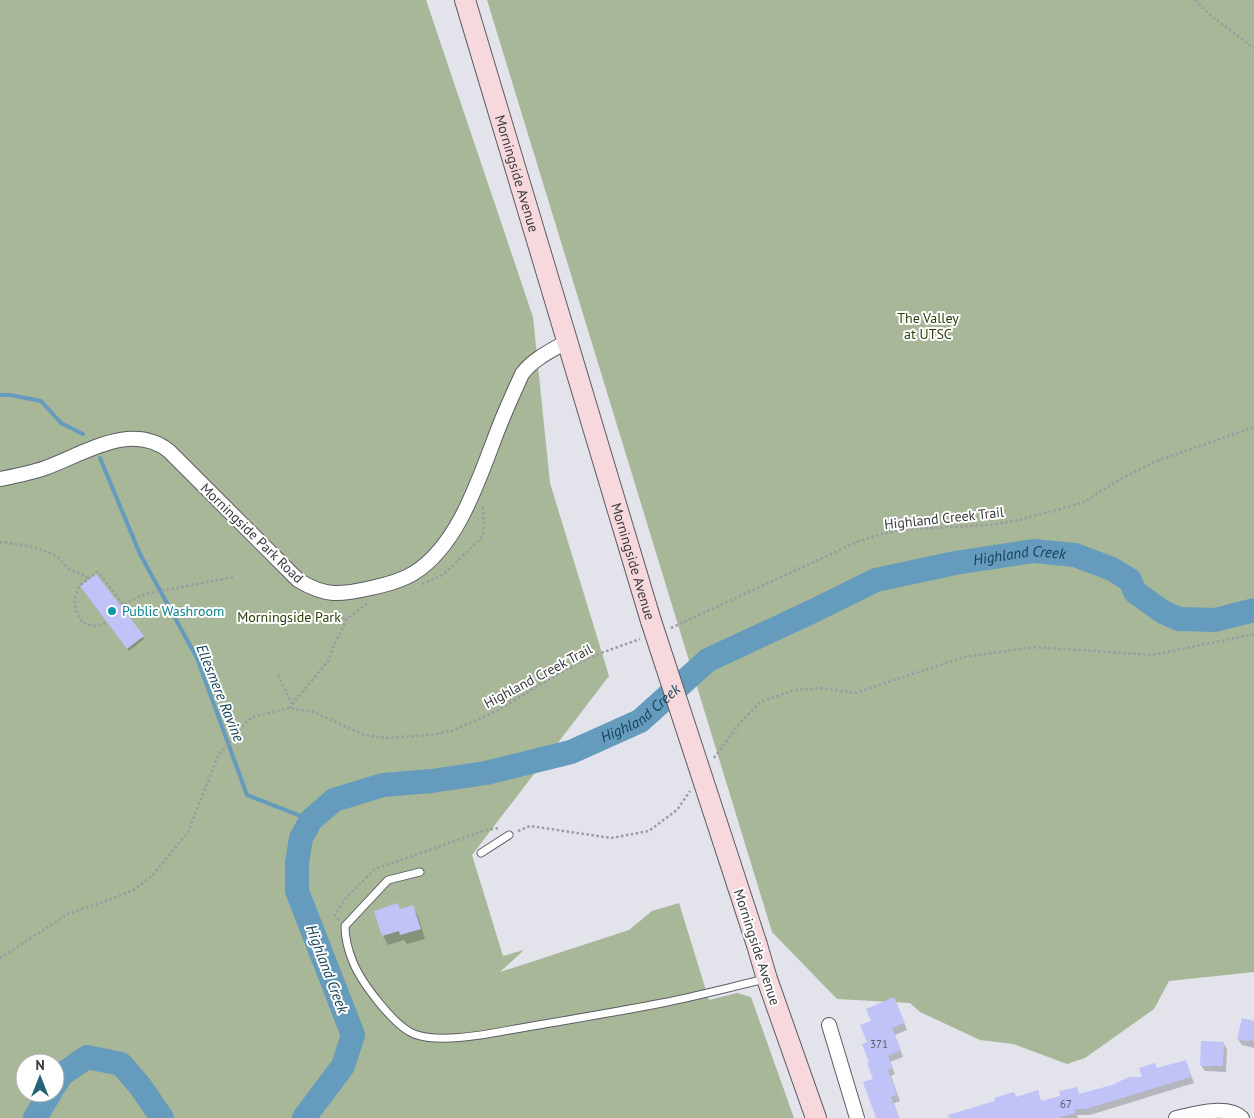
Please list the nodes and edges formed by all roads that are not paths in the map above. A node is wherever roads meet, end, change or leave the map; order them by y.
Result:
1 (465, 0) edge
2 (568, 341) junction
3 (0, 479) edge
4 (509, 835) road end
5 (481, 853) dead end
6 (420, 872) dead end
7 (767, 979) junction
8 (829, 1025) dead end
9 (816, 1118) edge
10 (857, 1118) edge
11 (1176, 1118) edge
12 (1242, 1118) edge

1 - 2 main road, Morningside Avenue
2 - 3 street, Morningside Park Road
2 - 7 main road, Morningside Avenue, bridge
4 - 5 lane
6 - 7 lane
7 - 9 main road, Morningside Avenue
8 - 10 street
11 - 12 street

